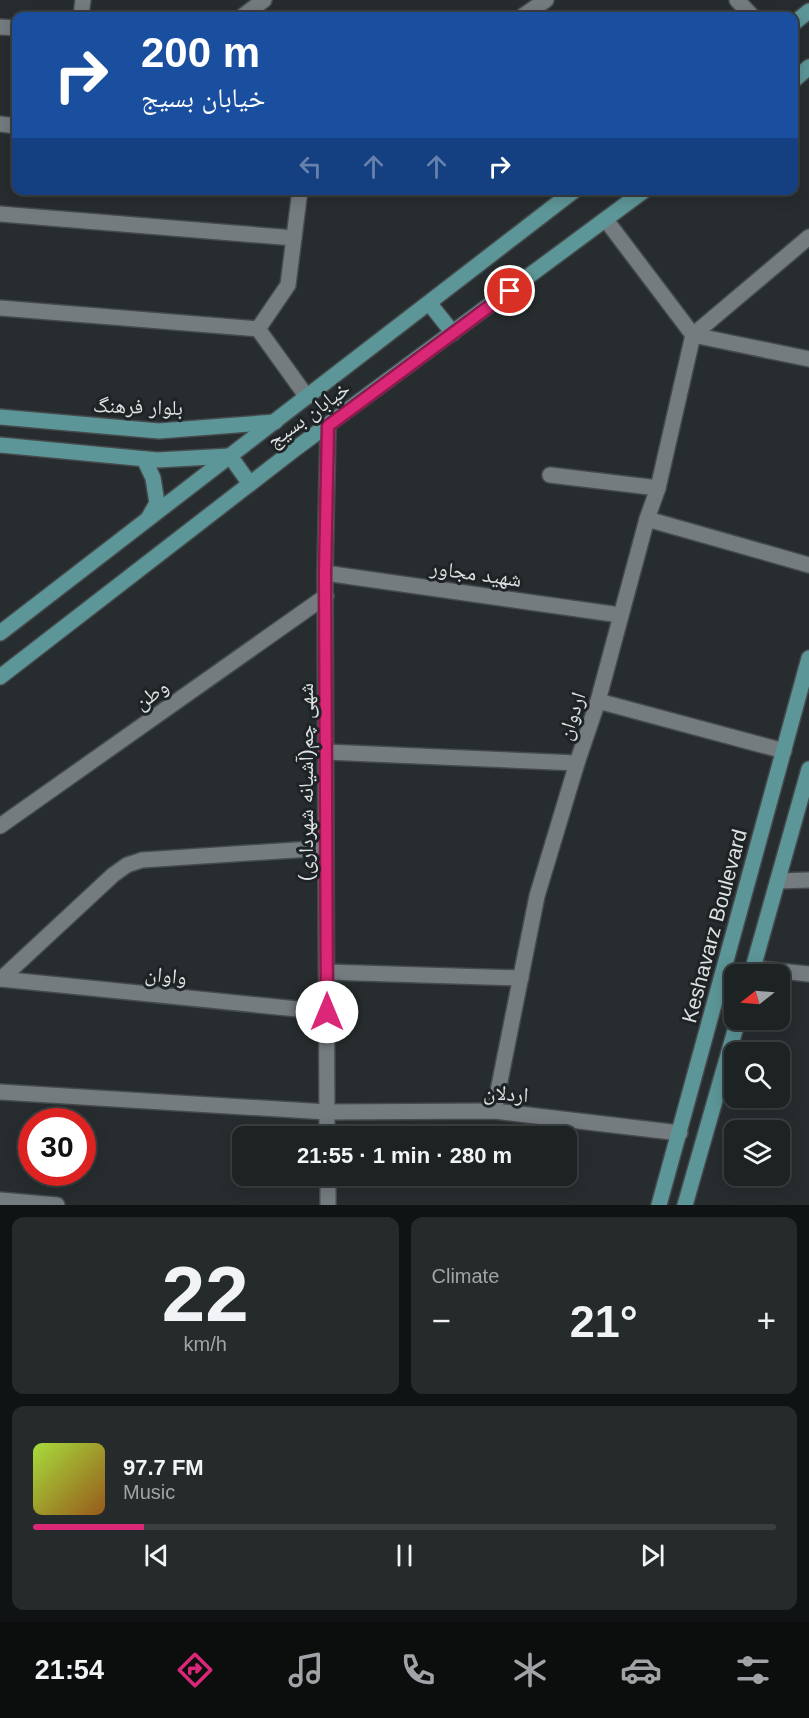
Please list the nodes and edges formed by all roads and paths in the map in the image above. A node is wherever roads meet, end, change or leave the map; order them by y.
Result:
1 (264, 0) edge
2 (546, 0) edge
3 (737, 0) edge
4 (248, 12) edge
5 (529, 12) edge
6 (748, 12) edge
7 (299, 195) edge
8 (569, 195) edge
9 (638, 195) edge
10 (0, 214) edge
11 (606, 220) junction
12 (809, 237) edge
13 (294, 238) junction
14 (429, 303) junction
15 (0, 309) edge
16 (258, 330) junction
17 (453, 333) junction
18 (693, 335) junction
19 (809, 359) edge
20 (307, 397) junction
21 (0, 417) edge
22 (275, 422) junction
23 (328, 426) junction
24 (159, 432) junction
25 (0, 445) edge
26 (230, 456) junction
27 (150, 459) junction
28 (550, 475) dead end
29 (250, 484) junction
30 (658, 488) junction
31 (149, 518) junction
32 (647, 519) junction
33 (809, 565) edge
34 (325, 573) junction
35 (326, 596) junction
36 (620, 615) junction
37 (0, 633) edge
38 (809, 658) edge
39 (0, 677) edge
40 (598, 701) junction
41 (784, 751) junction
42 (326, 752) junction
43 (577, 763) junction
44 (809, 769) edge
45 (0, 826) edge
46 (327, 848) junction
47 (809, 880) edge
48 (778, 881) junction
49 (754, 964) edge
50 (327, 972) junction
51 (790, 973) edge
52 (809, 974) edge
53 (521, 978) junction
54 (1, 979) edge
55 (327, 1012) junction
56 (735, 1030) edge
57 (0, 1092) edge
58 (494, 1111) junction
59 (327, 1112) junction
60 (327, 1126) edge
61 (680, 1133) junction
62 (328, 1186) edge
63 (0, 1200) edge
64 (57, 1205) edge
65 (328, 1205) edge
66 (659, 1205) edge
67 (685, 1205) edge

1 - 4 street
2 - 5 street
3 - 6 street
7 - 13 street
8 - 14 main road, خیابان بسیج
9 - 11 main road, خیابان بسیج
10 - 13 street
11 - 17 main road, خیابان بسیج
11 - 18 street
12 - 18 street
13 - 16 street
14 - 17 main road
14 - 20 main road, خیابان بسیج
15 - 16 street
16 - 20 street
17 - 23 main road, خیابان بسیج
18 - 19 street
18 - 30 street, اردوان
20 - 22 main road, خیابان بسیج
21 - 24 main road, بلوار فرهنگ
22 - 24 main road, بلوار فرهنگ
22 - 26 main road, خیابان بسیج
23 - 29 main road, خیابان بسیج
23 - 34 street, شهی چم(آشیانه شهرداری)
24 - 27 main road
25 - 27 main road
26 - 27 main road
26 - 29 main road
26 - 31 main road, خیابان بسیج
27 - 31 main road
28 - 30 street
29 - 39 main road, خیابان بسیج
30 - 32 street, اردوان
31 - 37 main road, خیابان بسیج
32 - 33 street
32 - 36 street, اردوان
34 - 35 street, شهی چم(آشیانه شهرداری)
34 - 36 street, شهید مجاور
35 - 42 street, شهی چم(آشیانه شهرداری)
35 - 45 street, وطن
36 - 40 street, اردوان
38 - 41 main road, Keshavarz Boulevard
40 - 41 street
40 - 43 street, اردوان
41 - 61 main road, Keshavarz Boulevard
42 - 43 street
42 - 46 street, شهی چم(آشیانه شهرداری)
43 - 53 street, اردوان
44 - 48 main road
46 - 50 street, شهی چم(آشیانه شهرداری)
46 - 54 street
47 - 48 street
48 - 49 main road
50 - 53 street
50 - 55 street, شهی چم(آشیانه شهرداری)
51 - 52 street
53 - 58 street, اردوان
54 - 55 street, واوان
55 - 59 street, شهی چم(آشیانه شهرداری)
56 - 67 main road
57 - 59 street, اردلان
58 - 59 street, اردلان
58 - 61 street, اردلان
59 - 60 street, شهی چم(آشیانه شهرداری)
61 - 66 main road, Keshavarz Boulevard
62 - 65 street
63 - 64 street

